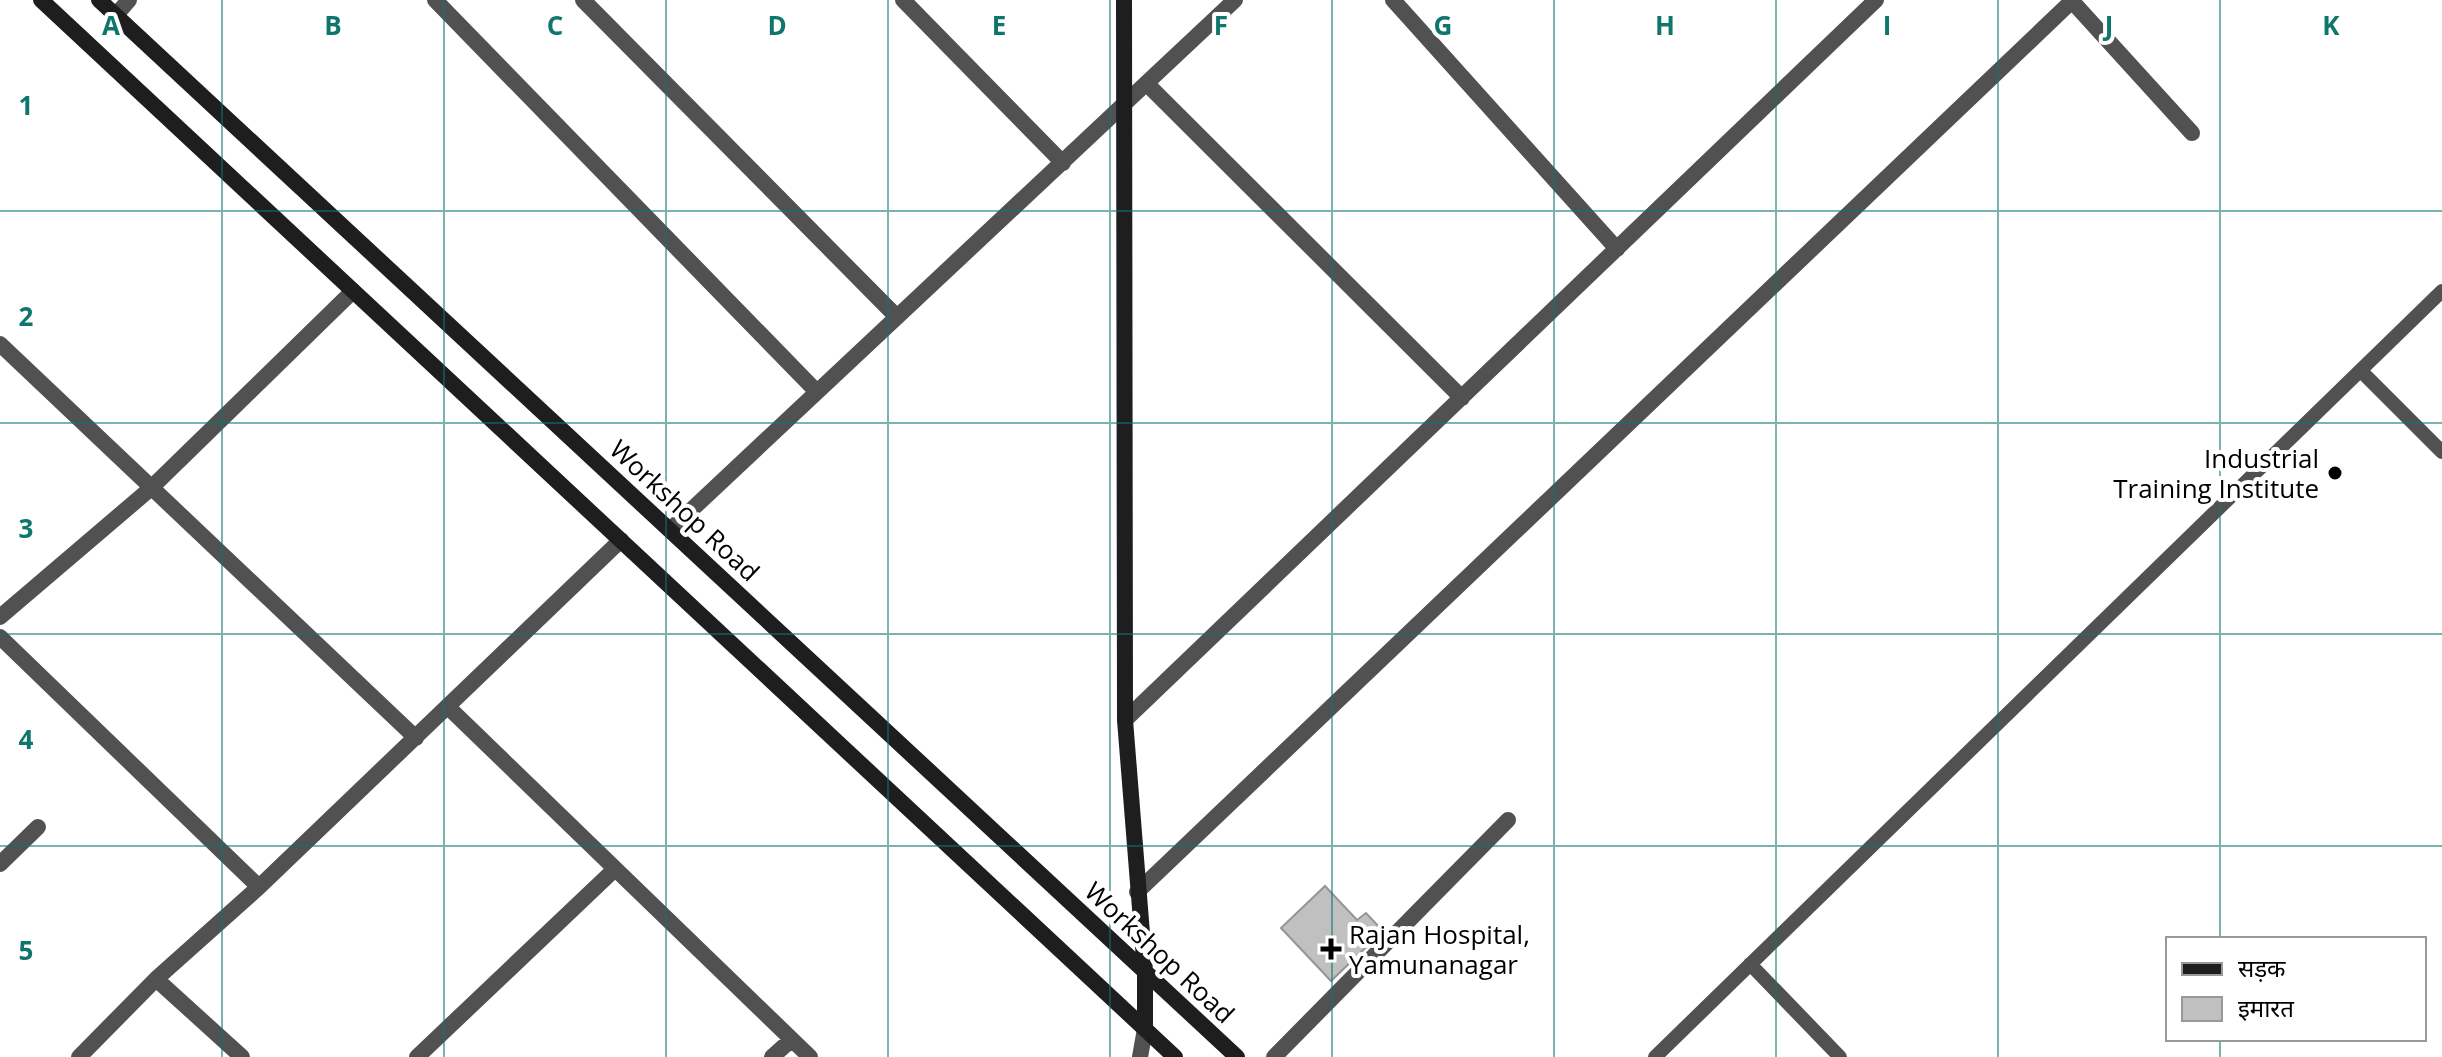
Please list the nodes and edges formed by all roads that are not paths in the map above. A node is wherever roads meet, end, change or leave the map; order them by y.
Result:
1 (41, 0) edge
2 (99, 0) edge
3 (129, 0) edge
4 (435, 0) edge
5 (583, 0) edge
6 (903, 0) edge
7 (1124, 0) edge
8 (1235, 0) edge
9 (1393, 0) edge
10 (1876, 0) edge
11 (2071, 0) edge
12 (116, 15) junction
13 (1148, 85) junction
14 (1127, 105) junction
15 (2192, 133) dead end
16 (1063, 163) junction
17 (1617, 249) junction
18 (353, 291) junction
19 (2442, 291) edge
20 (897, 317) junction
21 (0, 344) edge
22 (2361, 371) junction
23 (817, 392) junction
24 (1462, 398) junction
25 (2442, 452) edge
26 (150, 489) junction
27 (671, 529) junction
28 (621, 540) junction
29 (0, 617) edge
30 (0, 637) edge
31 (448, 707) junction
32 (1125, 720) junction
33 (416, 738) junction
34 (1508, 820) dead end
35 (38, 827) dead end
36 (0, 864) edge
37 (615, 869) junction
38 (259, 887) junction
39 (1137, 892) junction
40 (1750, 964) junction
41 (1145, 971) junction
42 (156, 979) junction
43 (1145, 1029) junction
44 (791, 1040) junction
45 (79, 1057) edge
46 (242, 1057) edge
47 (417, 1057) edge
48 (772, 1057) edge
49 (810, 1057) edge
50 (1140, 1057) edge
51 (1175, 1057) edge
52 (1237, 1057) edge
53 (1274, 1057) edge
54 (1655, 1057) edge
55 (1840, 1057) edge

1 - 18 main road
2 - 12 main road, Workshop Road
3 - 12 street
4 - 23 street
5 - 20 street
6 - 16 street
7 - 14 main road
8 - 13 street
9 - 17 street
10 - 17 street
11 - 15 street
11 - 39 street
12 - 27 main road, Workshop Road
13 - 14 street
13 - 24 street
14 - 16 street
14 - 32 main road
16 - 20 street
17 - 24 street
18 - 26 street
18 - 28 main road
19 - 22 lane
20 - 23 street
21 - 26 street
22 - 25 lane
22 - 40 lane
23 - 27 street
24 - 32 street
26 - 29 street
26 - 33 street
27 - 41 main road, Workshop Road
28 - 31 street
28 - 43 main road
30 - 38 street
31 - 33 street
31 - 37 street
32 - 39 main road
33 - 38 street
34 - 53 street
35 - 36 street
37 - 44 street
37 - 47 street
38 - 42 street
39 - 41 main road
40 - 54 lane
40 - 55 lane
41 - 43 main road
41 - 52 main road, Workshop Road
42 - 45 street
42 - 46 street
43 - 50 street
43 - 51 main road
44 - 48 street
44 - 49 street

